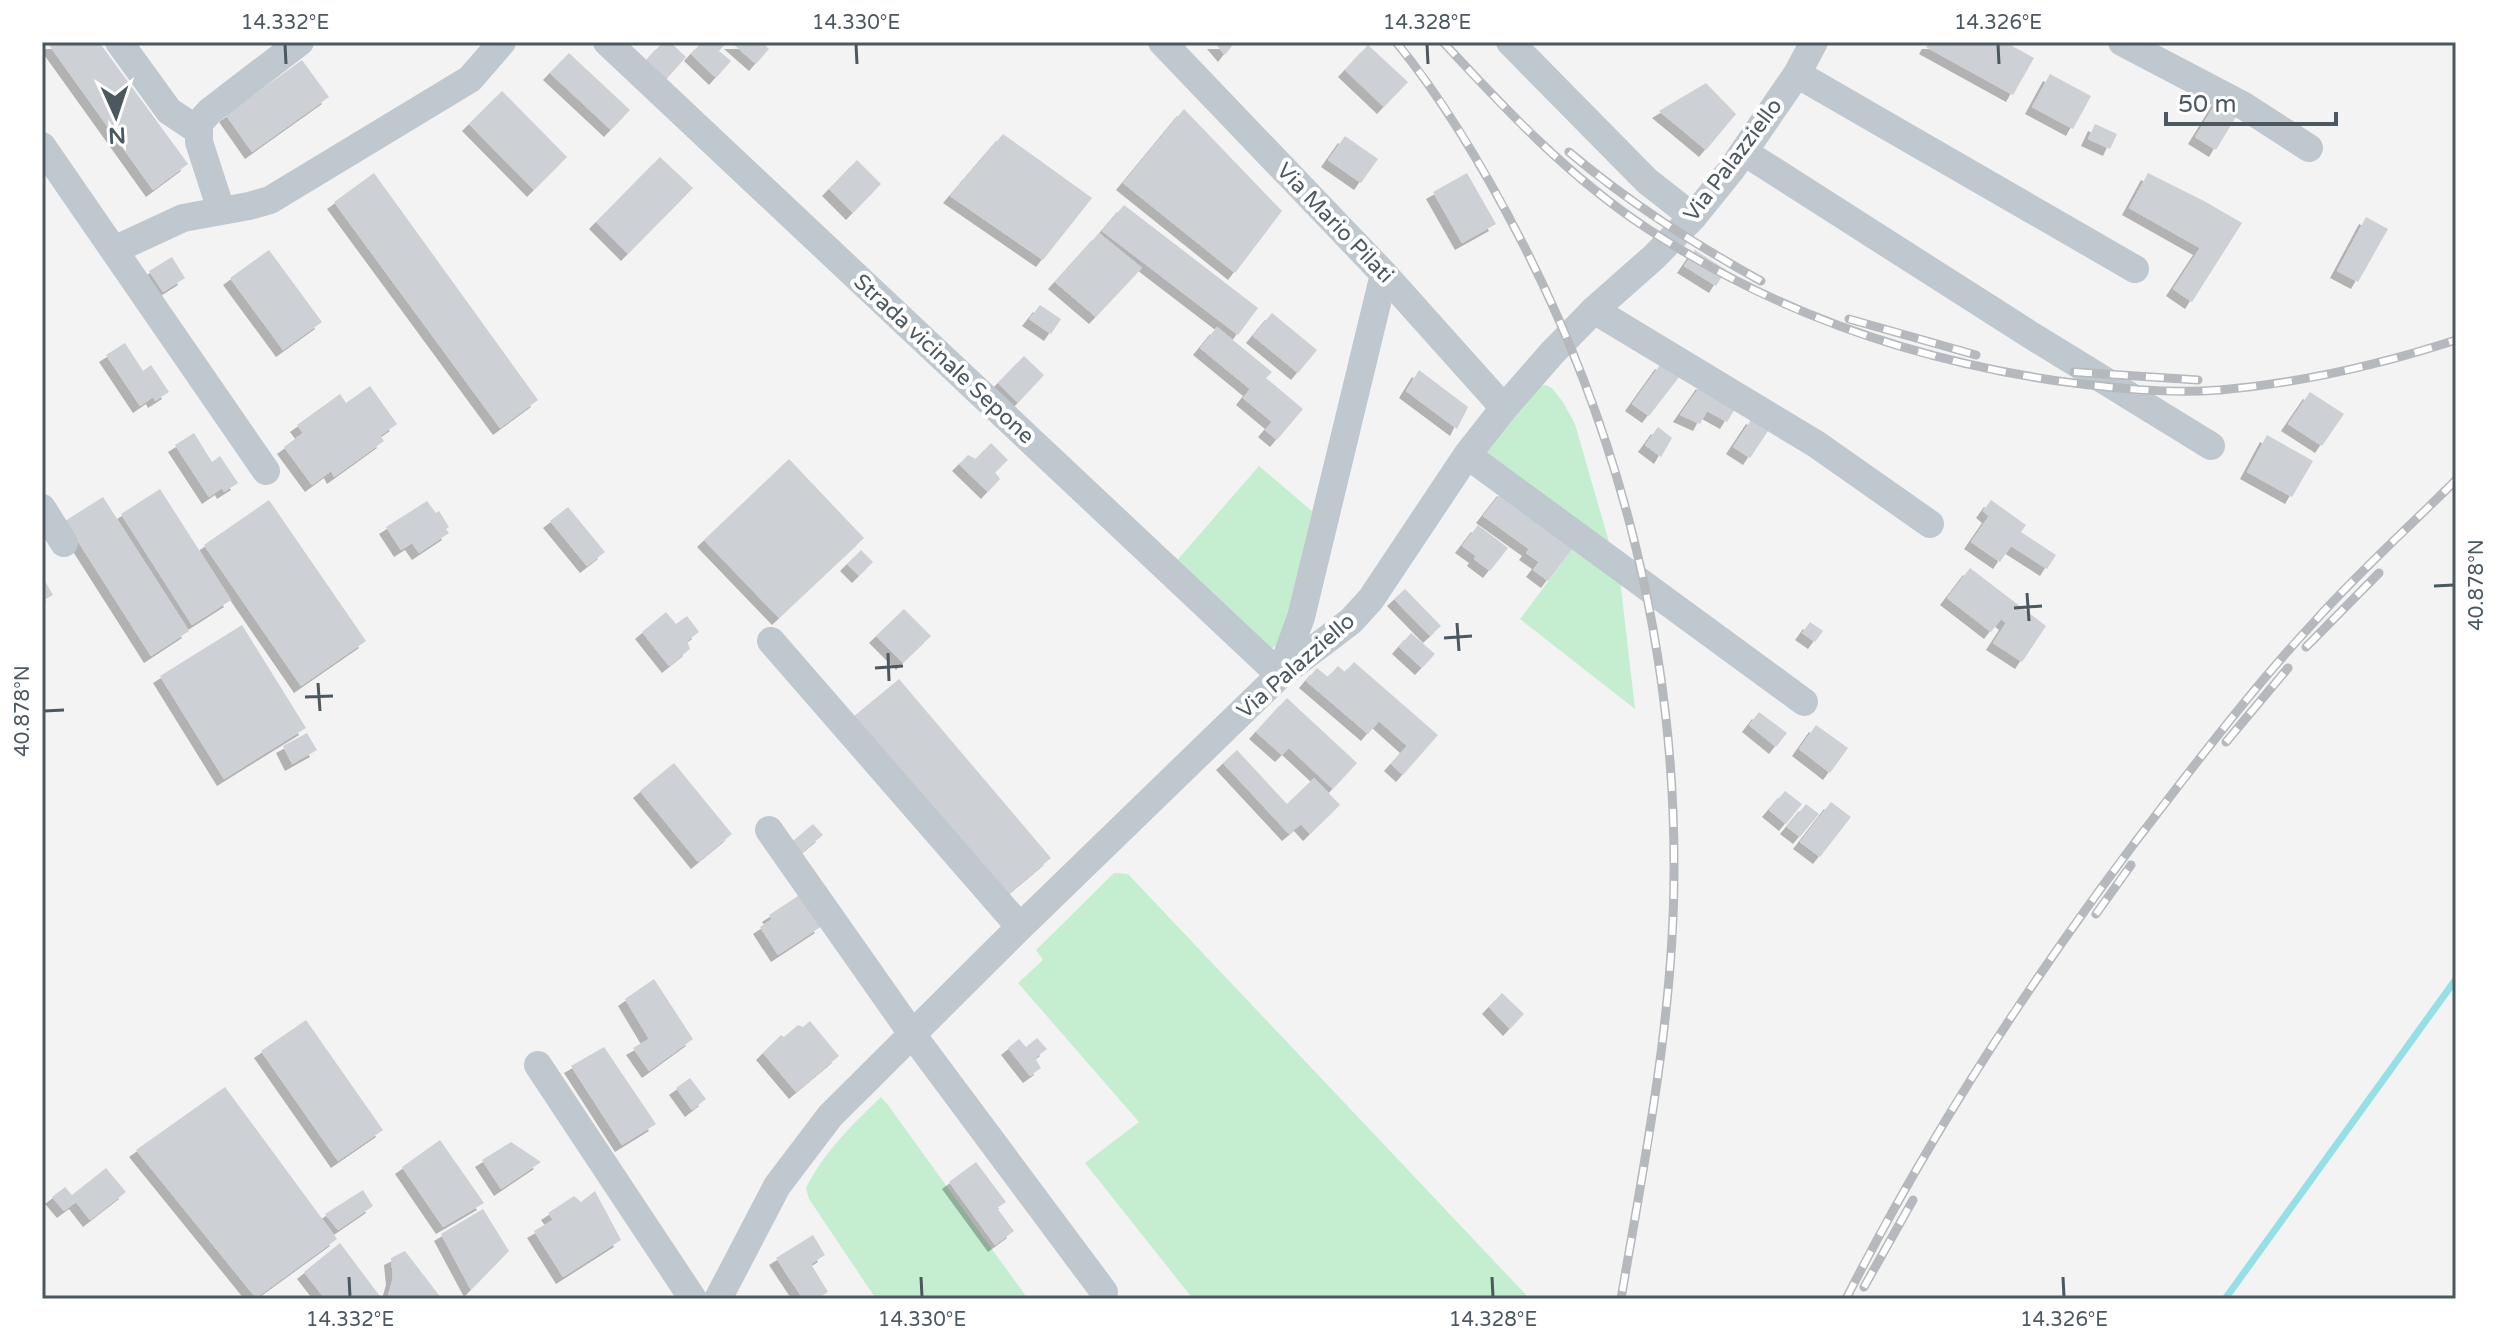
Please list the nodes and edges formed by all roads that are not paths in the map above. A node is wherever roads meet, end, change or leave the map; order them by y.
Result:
1 (119, 42) edge
2 (300, 42) edge
3 (502, 42) edge
4 (607, 42) edge
5 (1162, 42) edge
6 (1510, 42) edge
7 (1814, 42) edge
8 (2122, 42) edge
9 (1797, 74) junction
10 (199, 131) junction
11 (42, 146) edge
12 (2309, 148) dead end
13 (1744, 152) junction
14 (221, 210) junction
15 (1693, 217) junction
16 (114, 250) junction
17 (2135, 269) dead end
18 (1384, 274) junction
19 (1594, 310) junction
20 (1504, 408) junction
21 (2211, 446) dead end
22 (1467, 455) junction
23 (266, 471) dead end
24 (42, 508) edge
25 (1930, 524) dead end
26 (64, 543) dead end
27 (771, 641) dead end
28 (1280, 675) junction
29 (1804, 702) dead end
30 (769, 830) dead end
31 (1020, 927) junction
32 (913, 1036) junction
33 (538, 1065) dead end
34 (1104, 1292) dead end
35 (693, 1299) edge
36 (718, 1299) edge

1 - 10 street
2 - 10 street
3 - 14 street
4 - 28 street, Strada vicinale Sepone
5 - 18 street, Via Mario Pilati
6 - 15 street
7 - 9 street, Via Palazziello
8 - 12 street
9 - 13 street, Via Palazziello
9 - 17 street
10 - 14 street
11 - 16 street
13 - 15 street, Via Palazziello
13 - 21 street
14 - 16 street
15 - 19 street, Via Palazziello
16 - 23 street
18 - 20 street, Via Mario Pilati
18 - 28 street
19 - 20 street, Via Palazziello
19 - 25 street
20 - 22 street, Via Palazziello
22 - 28 street, Via Palazziello
22 - 29 street
24 - 26 street
27 - 31 street
28 - 31 street, Via Palazziello
30 - 32 street
31 - 32 street, Via Palazziello
32 - 34 street
32 - 36 street, Via Palazziello
33 - 35 street

